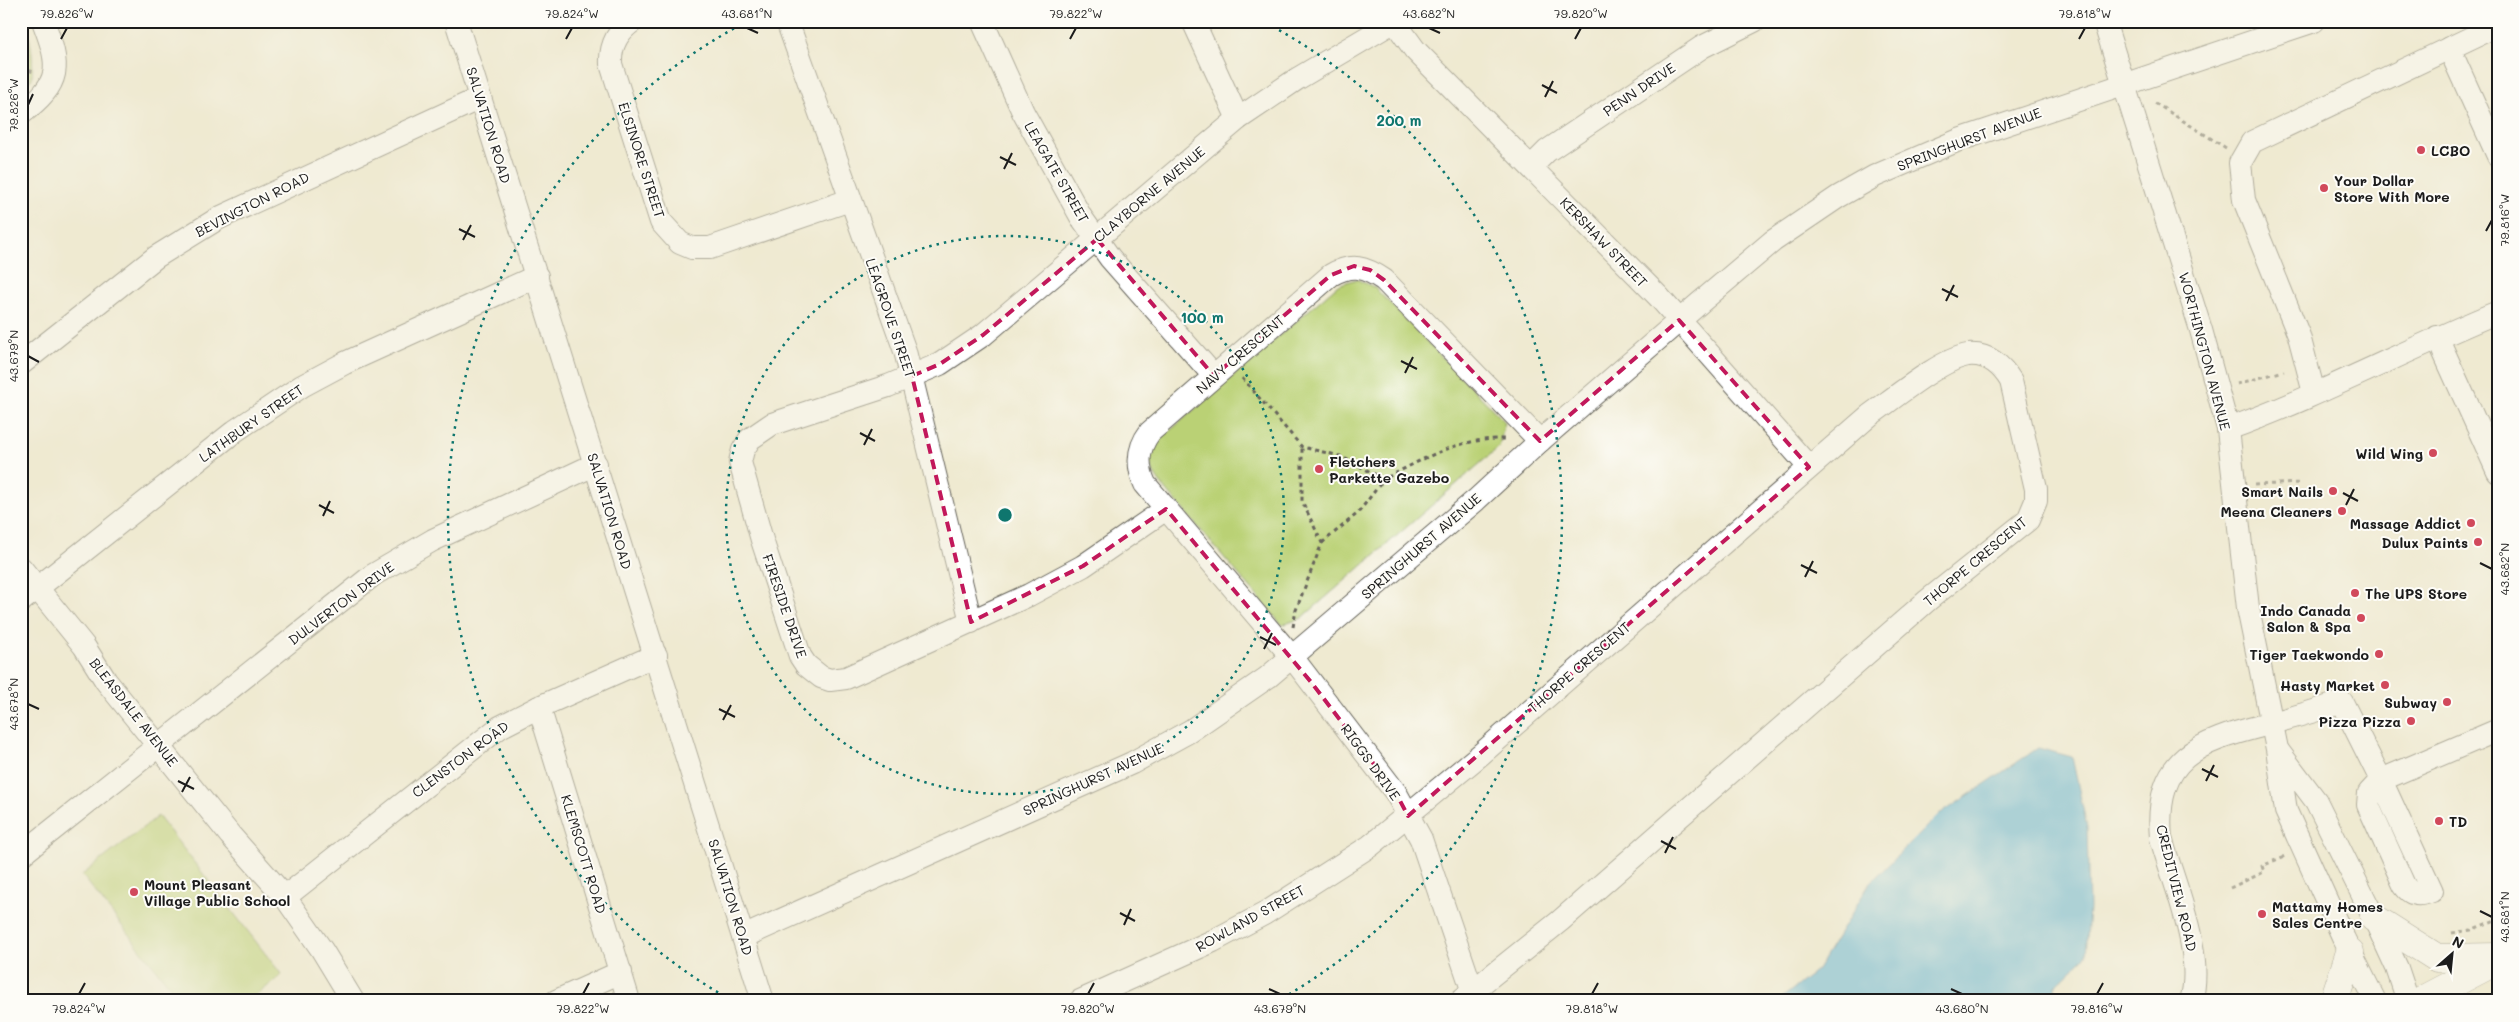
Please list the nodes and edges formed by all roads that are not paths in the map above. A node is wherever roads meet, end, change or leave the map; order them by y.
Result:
1 (43, 21) edge
2 (456, 21) edge
3 (634, 21) edge
4 (787, 21) edge
5 (982, 21) edge
6 (1193, 21) edge
7 (1394, 21) edge
8 (1754, 21) edge
9 (2104, 21) edge
10 (2313, 21) edge
11 (2498, 25) edge
12 (2449, 48) junction
13 (2124, 83) junction
14 (480, 98) junction
15 (21, 114) edge
16 (1238, 119) junction
17 (2498, 156) edge
18 (1531, 167) junction
19 (850, 200) junction
20 (1097, 239) junction
21 (537, 276) junction
22 (2498, 312) edge
23 (1679, 320) junction
24 (2437, 337) junction
25 (21, 364) edge
26 (912, 376) junction
27 (1214, 376) junction
28 (2314, 393) junction
29 (2228, 429) junction
30 (1540, 441) junction
31 (596, 464) junction
32 (1809, 467) junction
33 (2498, 472) edge
34 (1166, 509) junction
35 (21, 568) edge
36 (29, 595) edge
37 (970, 622) junction
38 (656, 655) junction
39 (1292, 657) junction
40 (539, 707) junction
41 (2272, 723) junction
42 (2498, 730) edge
43 (158, 745) junction
44 (2277, 749) junction
45 (2381, 780) junction
46 (1408, 816) junction
47 (21, 855) edge
48 (2432, 892) dead end
49 (285, 897) junction
50 (2374, 918) junction
51 (743, 937) junction
52 (2350, 952) junction
53 (2498, 958) edge
54 (621, 972) junction
55 (1470, 998) edge
56 (353, 1001) edge
57 (556, 1001) edge
58 (629, 1001) edge
59 (763, 1001) edge
60 (1080, 1001) edge
61 (2191, 1001) edge
62 (2334, 1001) edge
63 (2375, 1001) edge
64 (2408, 1001) edge
65 (2420, 1001) edge

1 - 15 street
2 - 14 street, SALVATION ROAD
3 - 19 street, ELSINORE STREET
4 - 19 street, LEAGROVE STREET
5 - 20 street, LEAGATE STREET
6 - 16 street
7 - 16 street, CLAYBORNE AVENUE
7 - 18 street, KERSHAW STREET
8 - 18 street, PENN DRIVE
9 - 13 street, WORTHINGTON AVENUE
10 - 13 street, SPRINGHURST AVENUE
11 - 12 street
12 - 17 street
12 - 28 street
13 - 23 street, SPRINGHURST AVENUE
13 - 29 street, WORTHINGTON AVENUE
14 - 21 street, SALVATION ROAD
14 - 25 street, BEVINGTON ROAD
16 - 20 street, CLAYBORNE AVENUE
18 - 23 street, KERSHAW STREET
19 - 26 street, LEAGROVE STREET
20 - 26 street, CLAYBORNE AVENUE
20 - 27 street, LEAGATE STREET
21 - 31 street, SALVATION ROAD
21 - 36 street, LATHBURY STREET
22 - 24 street
23 - 30 street
23 - 32 street, KERSHAW STREET
24 - 28 street
24 - 33 street
26 - 37 street, LEAGROVE STREET
26 - 37 street, FIRESIDE DRIVE
27 - 30 street, NAVY CRESCENT
27 - 34 street, NAVY CRESCENT
28 - 29 street
29 - 41 street, WORTHINGTON AVENUE
30 - 39 street, SPRINGHURST AVENUE
31 - 38 street, SALVATION ROAD
31 - 43 street, DULVERTON DRIVE
32 - 46 street, THORPE CRESCENT
32 - 55 street, THORPE CRESCENT
34 - 37 street, FIRESIDE DRIVE
34 - 39 street, NAVY CRESCENT
35 - 36 street, BLEASDALE AVENUE
36 - 43 street, BLEASDALE AVENUE
38 - 40 street, CLENSTON ROAD
38 - 51 street, SALVATION ROAD
39 - 46 street, RIGGS DRIVE
39 - 51 street, SPRINGHURST AVENUE
40 - 49 street, CLENSTON ROAD
40 - 54 street, KLEMSCOTT ROAD
41 - 44 street, WORTHINGTON AVENUE
41 - 45 street, CREDITVIEW ROAD
41 - 61 street, CREDITVIEW ROAD
42 - 45 street
43 - 47 street, DULVERTON DRIVE
43 - 49 street, BLEASDALE AVENUE
44 - 50 street, WORTHINGTON AVENUE
44 - 52 street, WORTHINGTON AVENUE
45 - 48 street
46 - 55 street, RIGGS DRIVE
46 - 60 street, ROWLAND STREET
49 - 56 street, BLEASDALE AVENUE
50 - 53 main road
50 - 64 street, WORTHINGTON AVENUE
51 - 59 street, SALVATION ROAD
52 - 62 main road
52 - 63 street, WORTHINGTON AVENUE
53 - 65 main road
54 - 57 street
54 - 58 street, KLEMSCOTT ROAD

